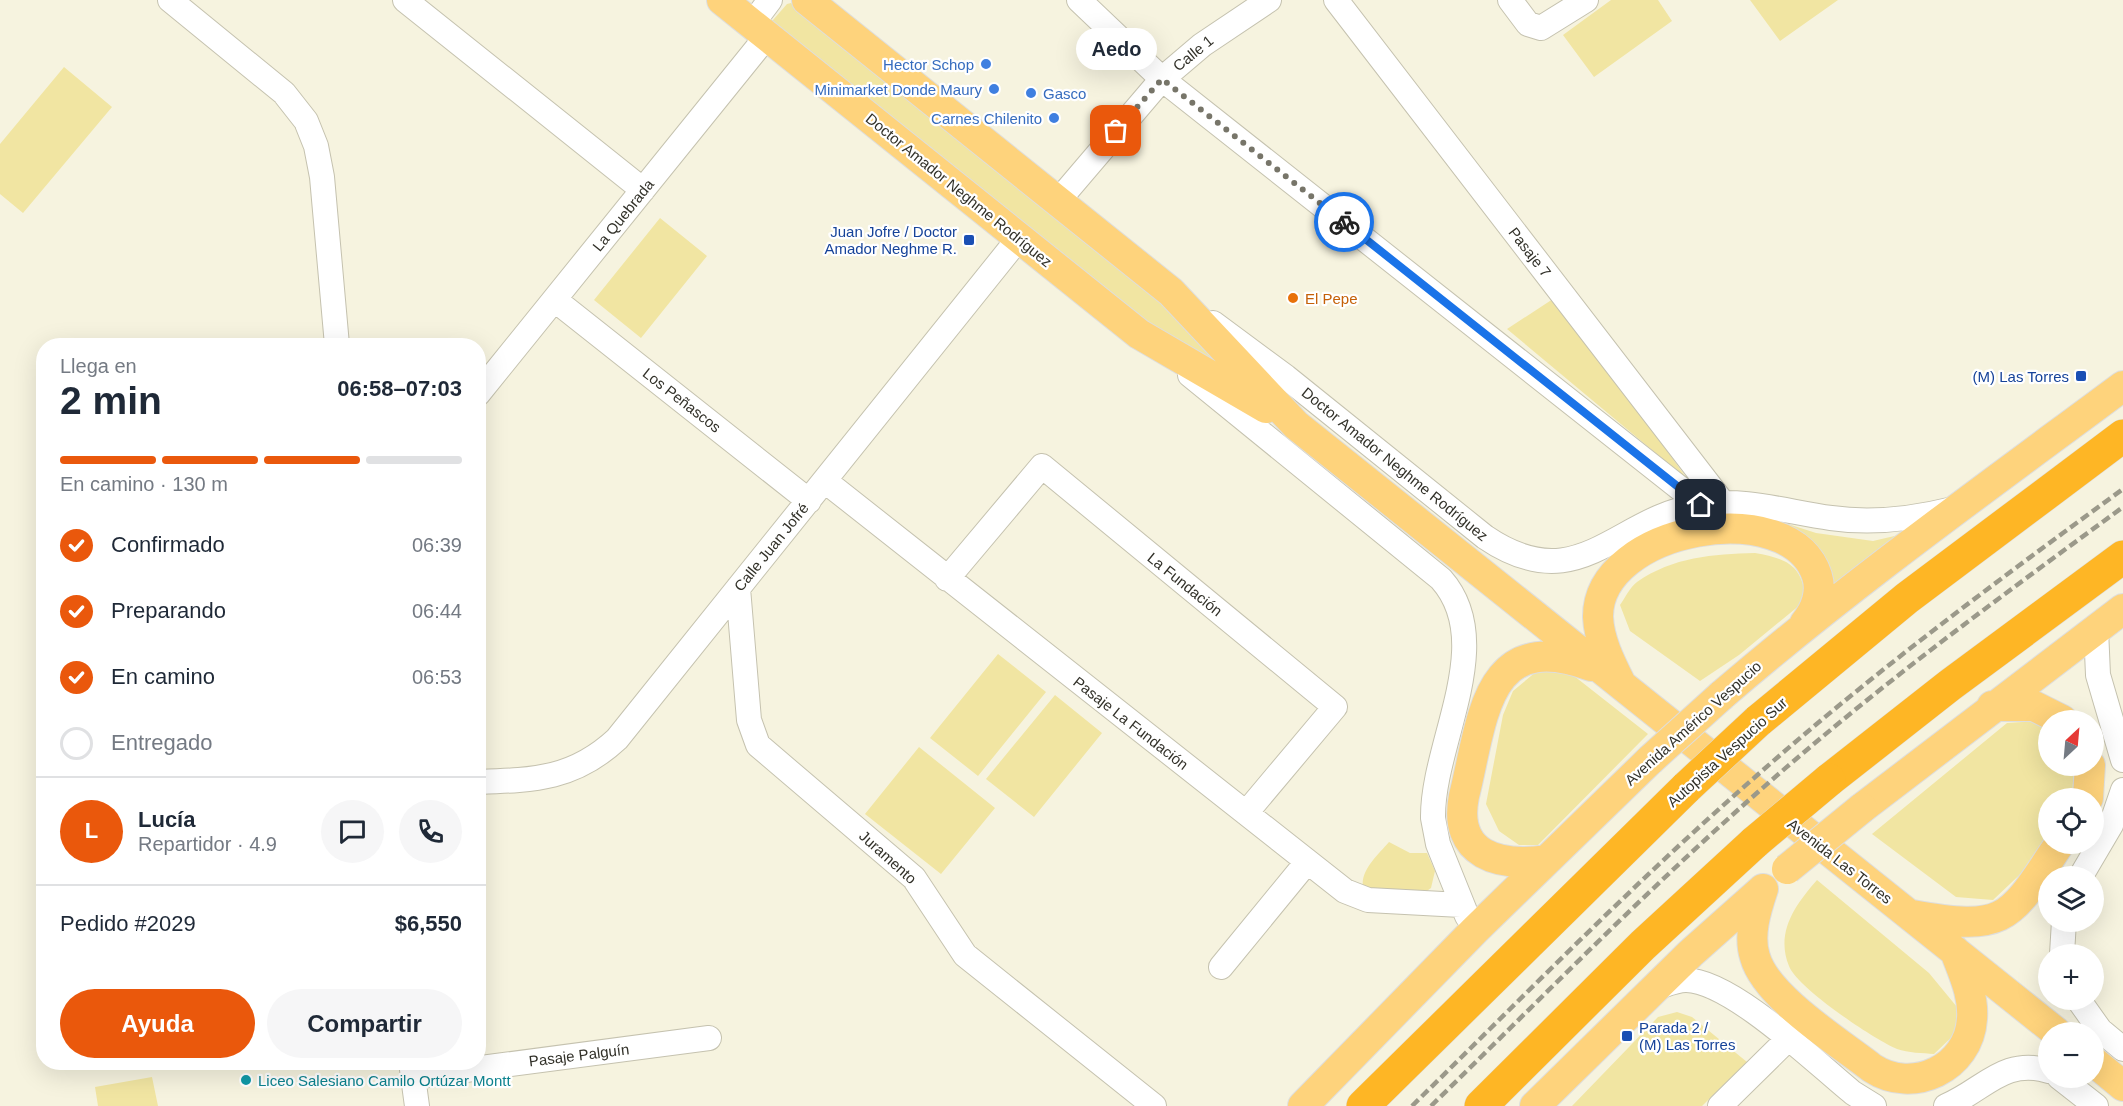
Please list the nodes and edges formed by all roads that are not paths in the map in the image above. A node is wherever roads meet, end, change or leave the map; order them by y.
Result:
1 (170, 0) edge
2 (405, 0) edge
3 (770, 0) edge
4 (807, 0) edge
5 (1079, 0) edge
6 (1269, 0) edge
7 (1336, 0) edge
8 (1510, 0) edge
9 (1586, 0) edge
10 (728, 2) edge
11 (760, 30) junction
12 (1162, 79) junction
13 (643, 190) junction
14 (1058, 201) junction
15 (1019, 238) junction
16 (1171, 292) junction
17 (555, 300) junction
18 (1139, 334) junction
19 (337, 338) edge
20 (486, 384) edge
21 (2123, 387) edge
22 (1296, 425) junction
23 (2123, 436) edge
24 (825, 481) junction
25 (809, 501) junction
26 (1712, 504) junction
27 (1955, 509) junction
28 (2123, 557) edge
29 (947, 579) junction
30 (738, 588) junction
31 (2123, 609) edge
32 (1800, 628) junction
33 (2096, 629) junction
34 (1614, 680) junction
35 (1992, 706) junction
36 (2042, 710) edge
37 (2123, 760) edge
38 (486, 782) edge
39 (2123, 790) edge
40 (1246, 813) junction
41 (2053, 854) edge
42 (1547, 860) junction
43 (1307, 862) junction
44 (2087, 866) edge
45 (1763, 889) junction
46 (1907, 914) junction
47 (1468, 918) junction
48 (1955, 951) junction
49 (1221, 967) dead end
50 (1655, 988) junction
51 (2086, 1010) edge
52 (2044, 1022) edge
53 (710, 1038) dead end
54 (1787, 1040) junction
55 (2123, 1049) edge
56 (486, 1061) edge
57 (2038, 1069) edge
58 (412, 1070) edge
59 (2104, 1070) edge
60 (2123, 1086) edge
61 (2074, 1088) edge
62 (1956, 1104) edge
63 (417, 1106) edge
64 (1154, 1106) edge
65 (1303, 1106) edge
66 (1363, 1106) edge
67 (1481, 1106) edge
68 (1535, 1106) edge
69 (1720, 1106) edge
70 (1874, 1106) edge
71 (2096, 1106) edge

1 - 19 street
2 - 13 street
3 - 11 street, La Quebrada
4 - 14 main road, Doctor Amador Neghme Rodríguez
5 - 12 street
6 - 12 street, Calle 1
7 - 26 street, Pasaje 7
8 - 9 street
10 - 11 main road, Doctor Amador Neghme Rodríguez
11 - 13 street, La Quebrada
11 - 15 main road, Doctor Amador Neghme Rodríguez
12 - 14 street, Calle 1
12 - 26 street
13 - 17 street, La Quebrada
14 - 16 main road, Doctor Amador Neghme Rodríguez
15 - 18 main road, Doctor Amador Neghme Rodríguez
15 - 24 street, Calle Juan Jofré
16 - 22 main road, Doctor Amador Neghme Rodríguez
16 - 26 street, Doctor Amador Neghme Rodríguez
17 - 20 street, La Quebrada
17 - 25 street, Los Peñascos
18 - 22 main road, Doctor Amador Neghme Rodríguez
18 - 47 street, Doctor Amador Neghme Rodríguez
21 - 27 main road, Avenida Américo Vespucio
22 - 34 main road, Doctor Amador Neghme Rodríguez
23 - 66 highway, Autopista Vespucio Sur, bridge
24 - 25 street, Calle Juan Jofré
24 - 29 street, Pasaje La Fundación
25 - 30 street, Calle Juan Jofré
26 - 27 street, Doctor Amador Neghme Rodríguez
27 - 32 main road, Avenida Américo Vespucio
28 - 67 highway, bridge
29 - 40 street, Pasaje La Fundación
29 - 40 street, La Fundación
30 - 38 street, Calle Juan Jofré
30 - 64 street, Juramento
31 - 33 main road
32 - 34 main road
32 - 42 main road, Avenida Américo Vespucio, bridge
33 - 35 main road
33 - 37 street
34 - 42 main road
34 - 46 main road, Avenida Las Torres
35 - 36 main road
35 - 45 main road, bridge
39 - 44 street
40 - 43 street, Pasaje La Fundación
41 - 46 main road
42 - 47 main road, Avenida Américo Vespucio
43 - 47 street, Pasaje La Fundación
43 - 49 street
45 - 48 main road
45 - 50 main road
46 - 48 main road, Avenida Las Torres
47 - 65 main road, Avenida Américo Vespucio
48 - 52 main road, Avenida Las Torres
50 - 54 street
50 - 68 main road
51 - 55 street
53 - 56 street, Pasaje Palguín
54 - 69 street
54 - 70 street
57 - 62 street
58 - 63 street
59 - 60 main road
61 - 71 street

